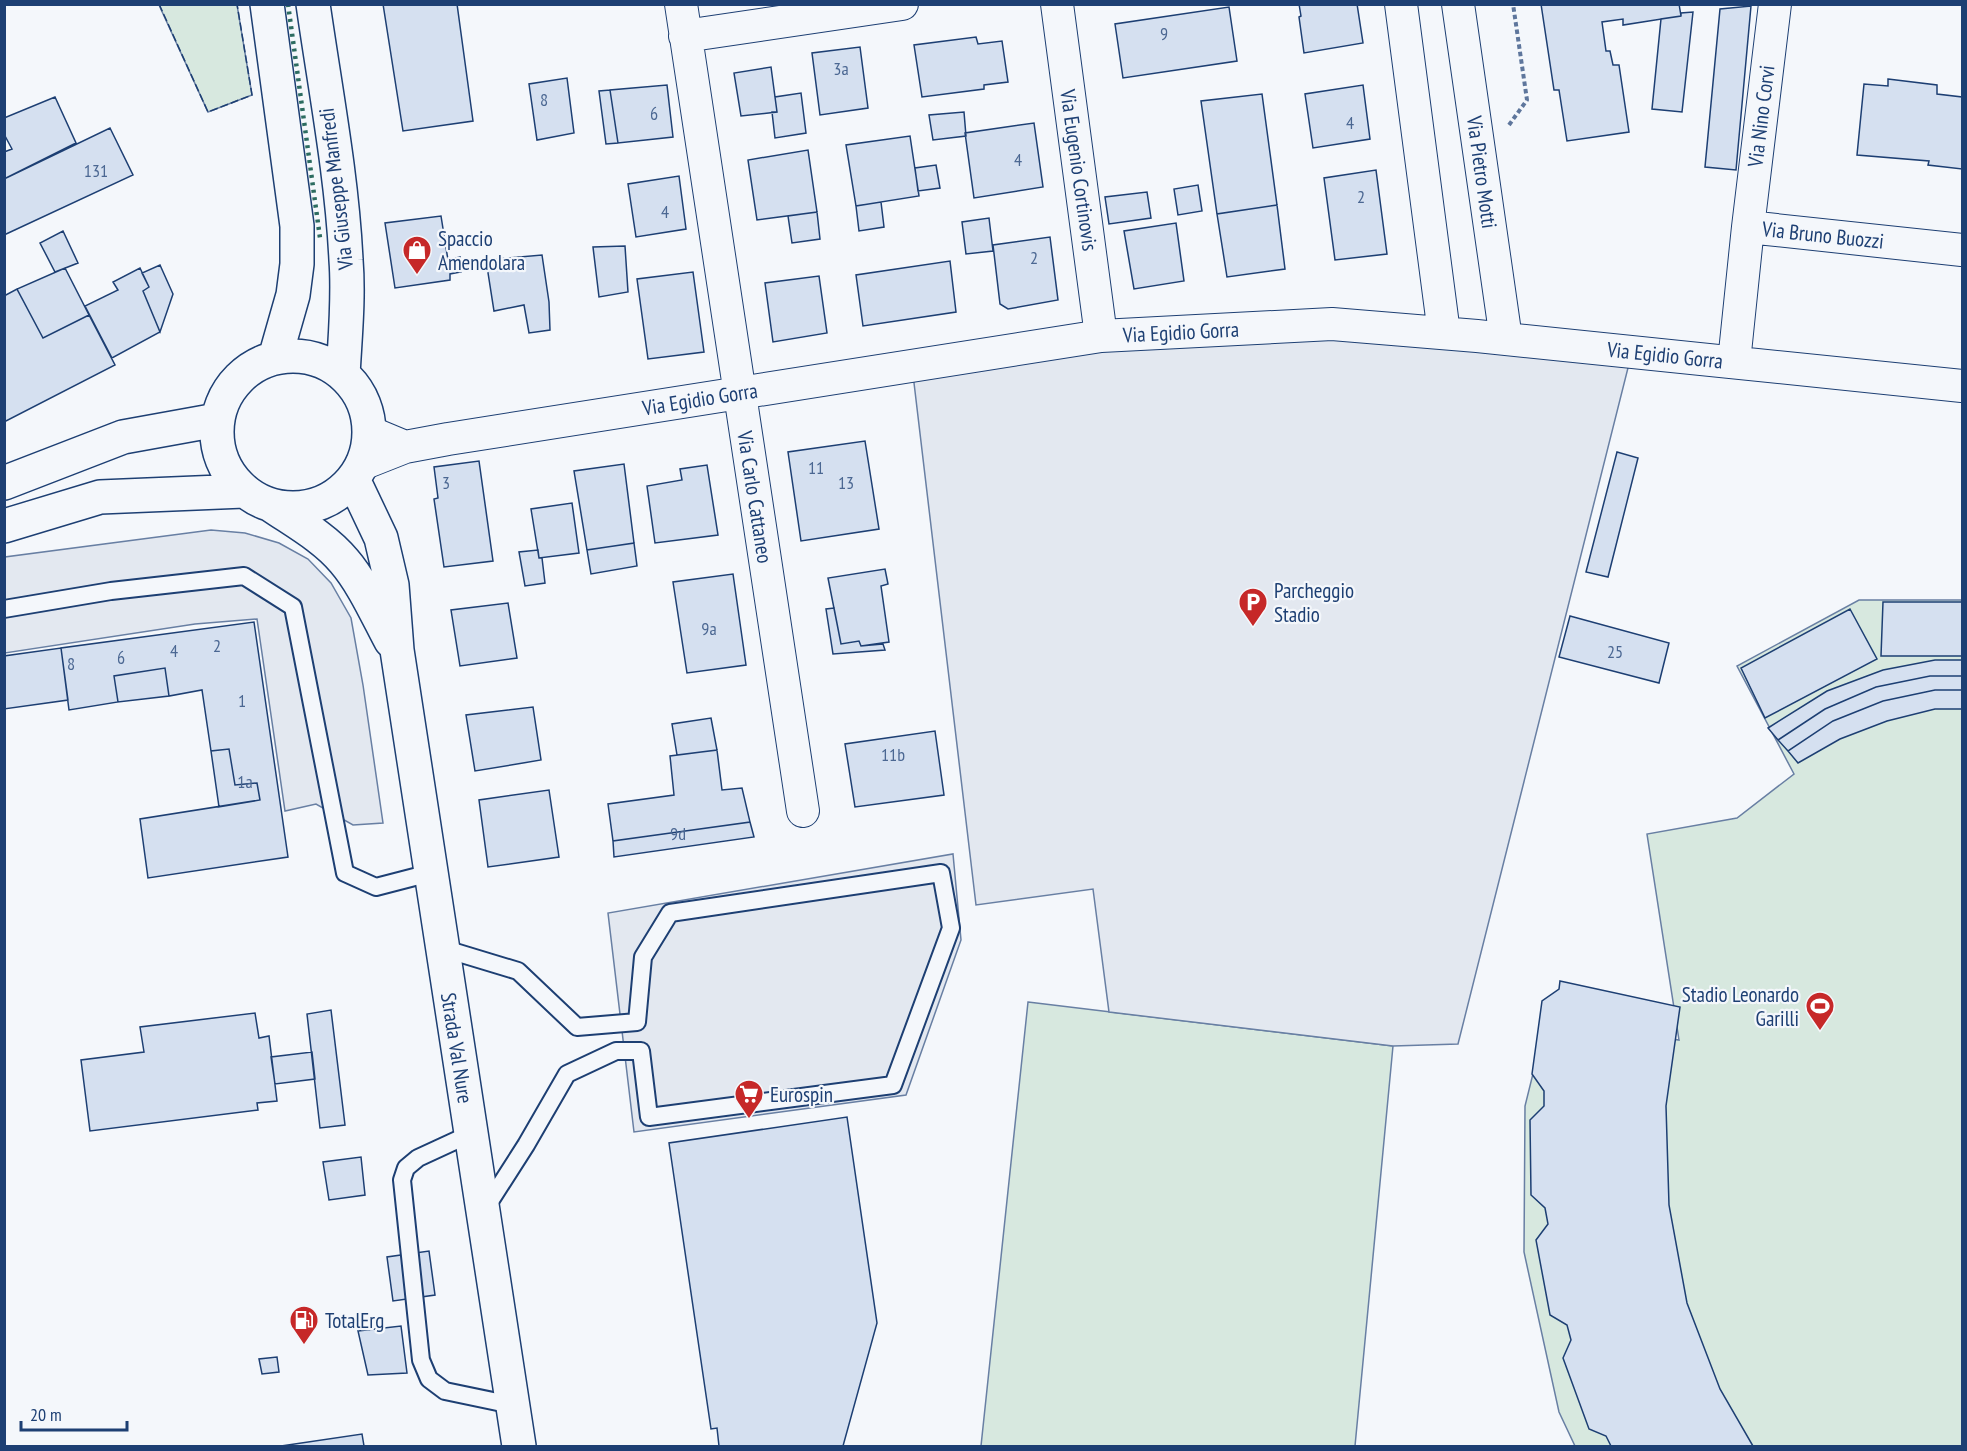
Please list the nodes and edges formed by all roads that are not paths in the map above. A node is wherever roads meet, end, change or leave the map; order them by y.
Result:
1 (267, 4) edge
2 (313, 4) edge
3 (681, 4) edge
4 (902, 4) edge
5 (1057, 4) edge
6 (1401, 4) edge
7 (1458, 4) edge
8 (1775, 4) edge
9 (685, 36) junction
10 (1748, 227) junction
11 (1962, 250) edge
12 (1444, 333) junction
13 (1101, 336) junction
14 (1506, 339) junction
15 (275, 358) junction
16 (1734, 362) junction
17 (343, 375) junction
18 (1962, 386) edge
19 (739, 393) junction
20 (217, 420) junction
21 (369, 432) junction
22 (405, 447) junction
23 (358, 472) junction
24 (4, 483) edge
25 (258, 498) junction
26 (4, 526) edge
27 (4, 609) edge
28 (396, 650) junction
29 (802, 811) dead end
30 (430, 873) junction
31 (442, 948) junction
32 (470, 1134) junction
33 (482, 1212) junction
34 (512, 1405) junction
35 (519, 1446) edge

1 - 15 main road, Via Giuseppe Manfredi
2 - 17 main road, Via Giuseppe Manfredi
3 - 9 street, Via Carlo Cattaneo
4 - 9 street
5 - 13 street, Via Eugenio Cortinovis
6 - 12 street
7 - 14 street, Via Pietro Motti
8 - 10 street, Via Nino Corvi
9 - 19 street, Via Carlo Cattaneo
10 - 11 street, Via Bruno Buozzi
10 - 16 street, Via Bruno Buozzi
12 - 13 street, Via Egidio Gorra
12 - 14 street, Via Egidio Gorra
13 - 19 street, Via Egidio Gorra
14 - 16 street, Via Egidio Gorra
15 - 17 main road
15 - 20 main road
16 - 18 street, Via Egidio Gorra
17 - 21 main road
19 - 22 street, Via Egidio Gorra
19 - 29 street, Via Carlo Cattaneo
20 - 24 main road
20 - 25 main road
21 - 22 street
21 - 23 main road
22 - 23 street, Via Egidio Gorra
23 - 25 main road
23 - 28 main road
25 - 26 main road
25 - 28 main road
27 - 30 lane
28 - 30 main road, Strada Val Nure
30 - 31 main road, Strada Val Nure
31 - 32 main road, Strada Val Nure
31 - 33 lane
32 - 33 main road, Strada Val Nure
32 - 34 lane
33 - 34 main road, Strada Val Nure
34 - 35 main road, Strada Val Nure

